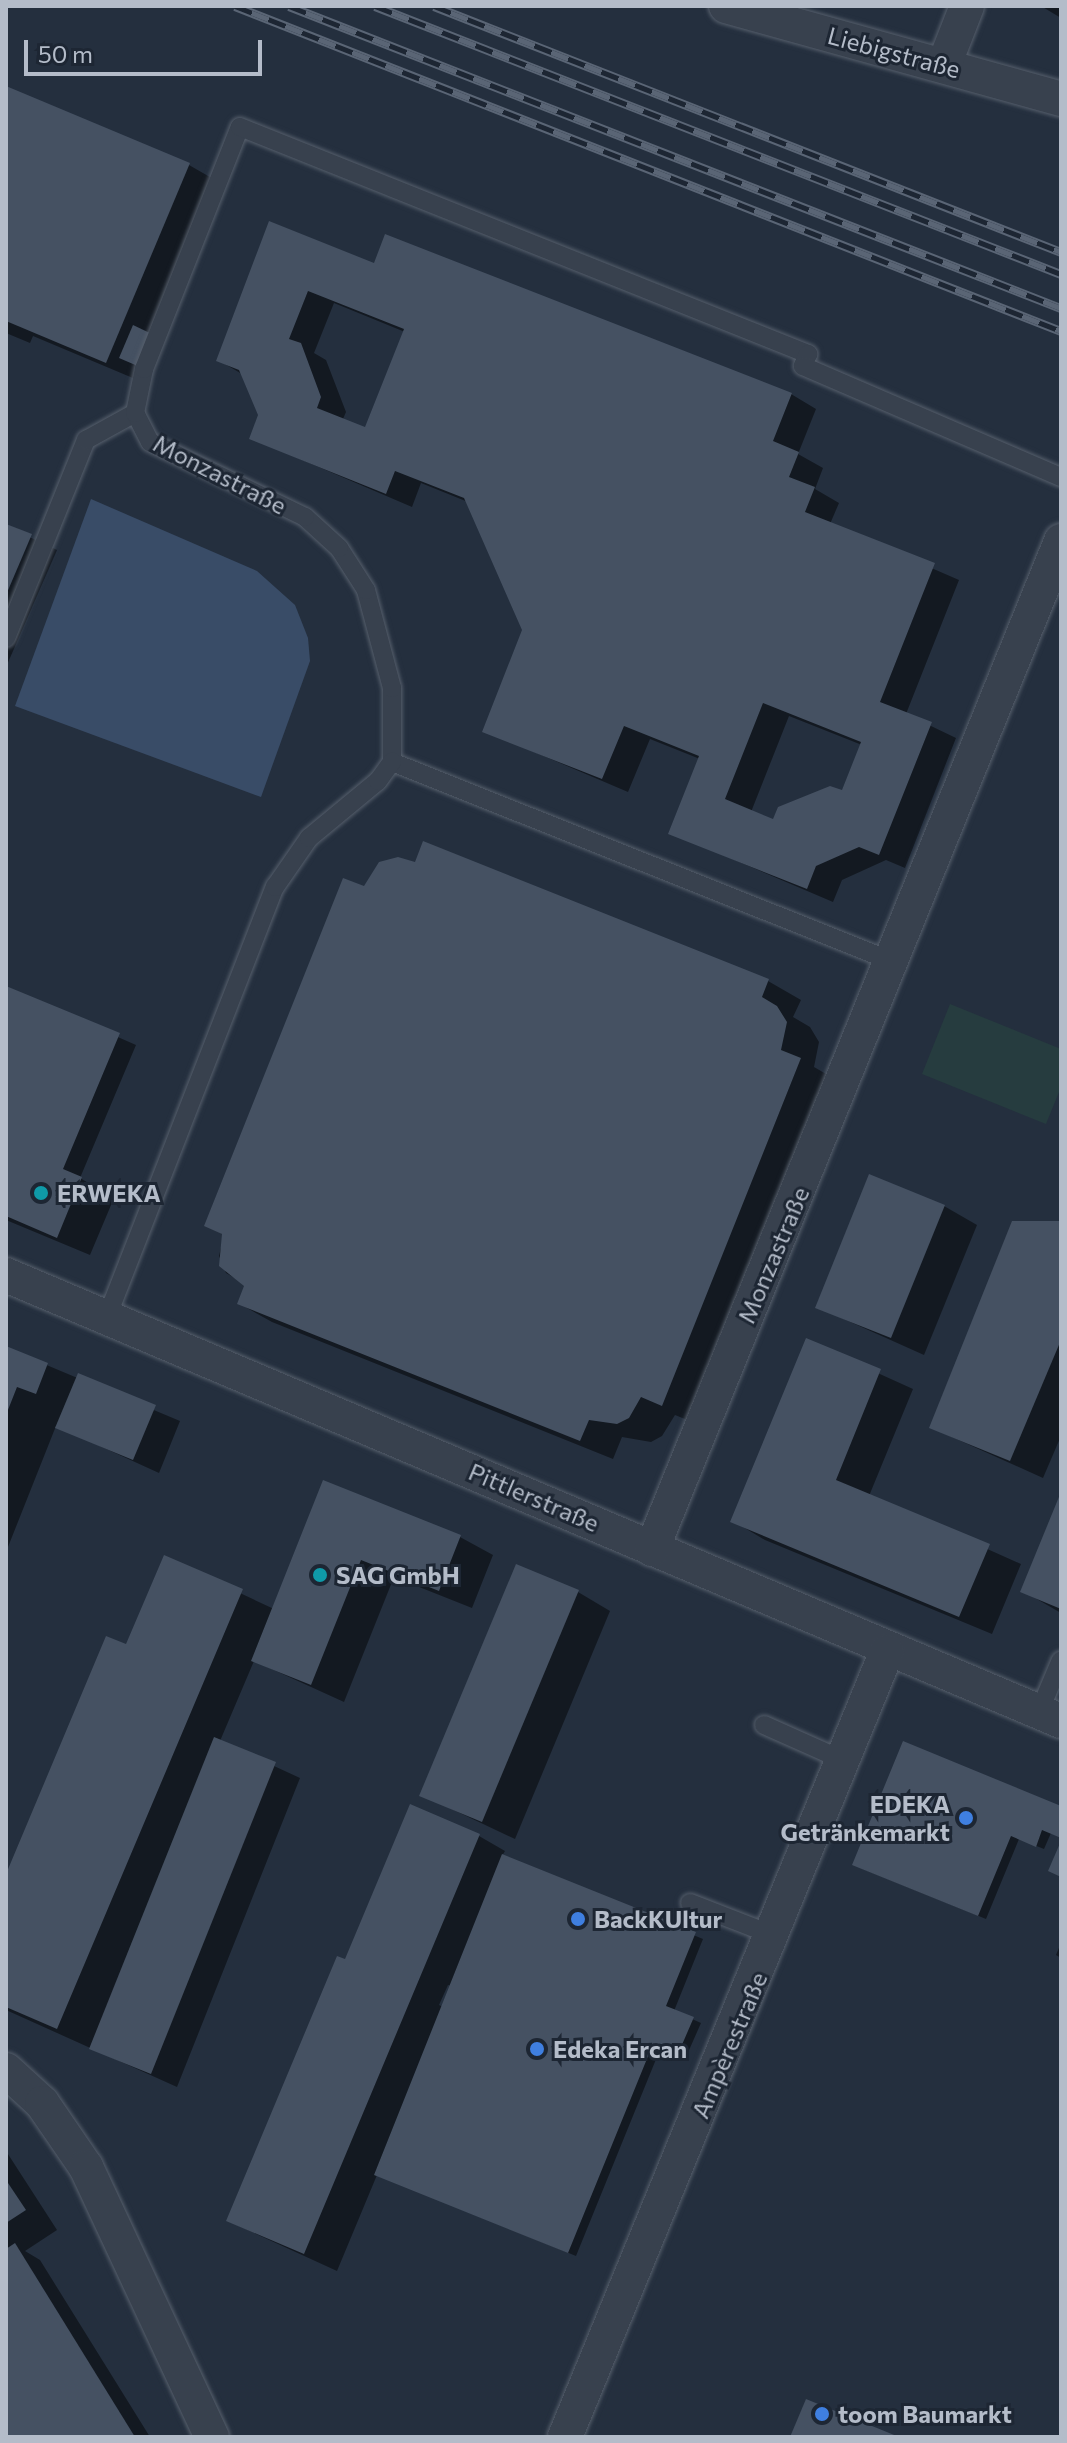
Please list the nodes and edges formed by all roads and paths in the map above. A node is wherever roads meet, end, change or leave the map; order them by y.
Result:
1 (726, 6) edge
2 (967, 6) edge
3 (944, 65) junction
4 (1061, 99) edge
5 (135, 413) junction
6 (1061, 477) edge
7 (1061, 541) edge
8 (6, 638) edge
9 (392, 762) junction
10 (889, 960) junction
11 (6, 1275) edge
12 (107, 1317) junction
13 (652, 1549) junction
14 (887, 1651) junction
15 (1061, 1660) edge
16 (1050, 1717) edge
17 (764, 1725) dead end
18 (845, 1761) junction
19 (690, 1903) dead end
20 (775, 1936) junction
21 (6, 2070) edge
22 (212, 2437) edge
23 (565, 2437) edge

1 - 3 street, Liebigstraße
2 - 3 street
3 - 4 street, Liebigstraße
5 - 6 lane, Monzastraße
5 - 8 lane
5 - 9 lane, Monzastraße
7 - 10 street, Monzastraße
9 - 10 lane
9 - 12 lane
10 - 13 street, Monzastraße
11 - 12 street, Pittlerstraße
12 - 13 street, Pittlerstraße
13 - 14 street, Pittlerstraße
14 - 16 street, Pittlerstraße
14 - 18 street, Ampèrestraße
15 - 16 lane
17 - 18 lane
18 - 20 street, Ampèrestraße
19 - 20 lane
20 - 23 street, Ampèrestraße
21 - 22 street

